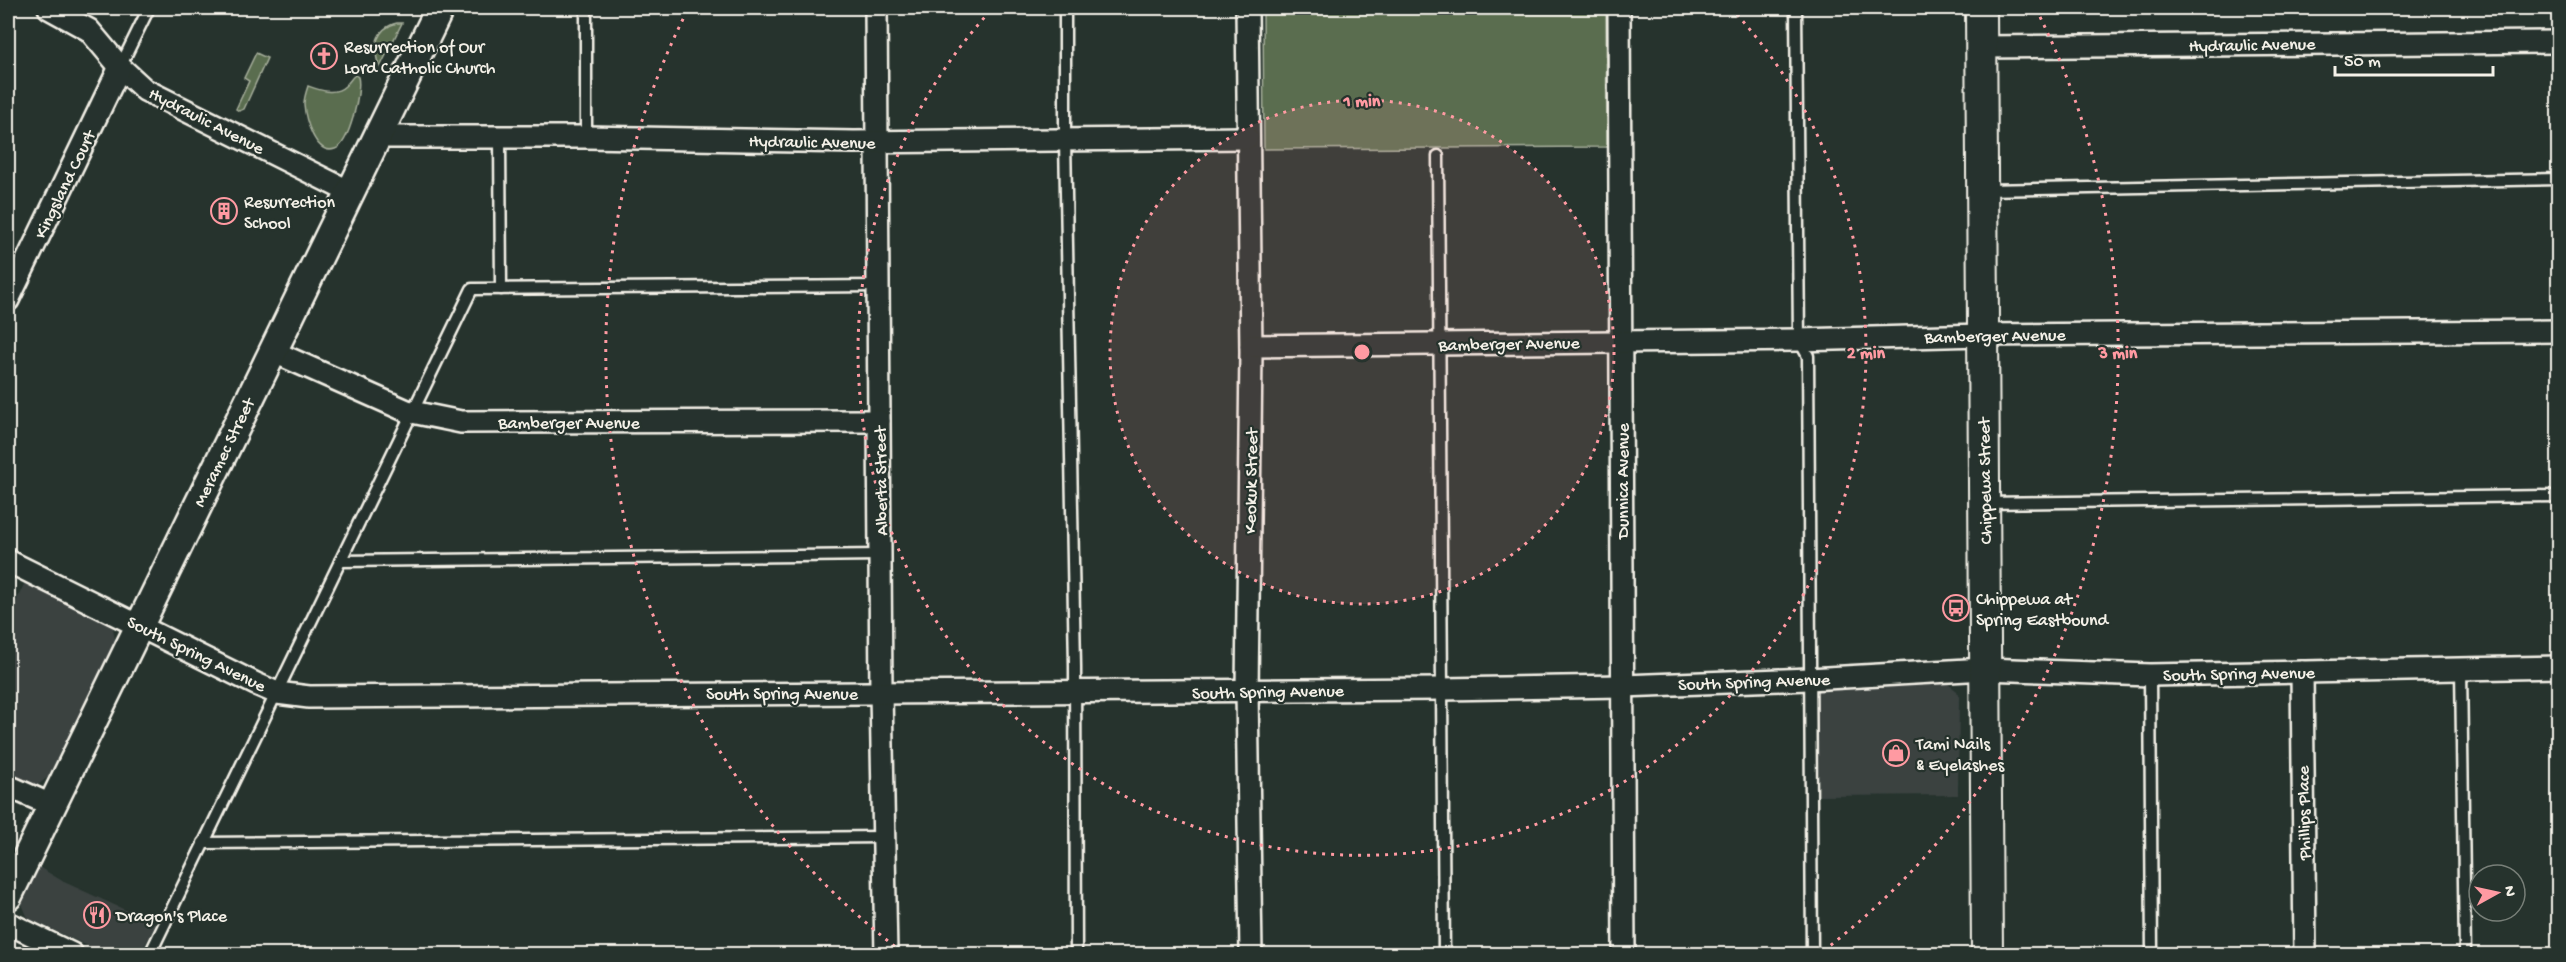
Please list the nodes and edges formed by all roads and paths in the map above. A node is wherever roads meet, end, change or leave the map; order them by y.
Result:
1 (50, 8) edge
2 (149, 8) edge
3 (440, 8) edge
4 (586, 8) edge
5 (876, 8) edge
6 (1065, 8) edge
7 (1247, 8) edge
8 (1619, 8) edge
9 (1796, 8) edge
10 (1981, 8) edge
11 (2559, 42) edge
12 (1981, 47) junction
13 (120, 68) junction
14 (377, 137) junction
15 (586, 137) junction
16 (500, 138) junction
17 (1247, 138) junction
18 (1065, 140) junction
19 (876, 142) junction
20 (1438, 156) dead end
21 (2559, 179) edge
22 (1982, 190) junction
23 (350, 192) junction
24 (878, 286) junction
25 (501, 289) junction
26 (8, 300) edge
27 (2559, 331) edge
28 (1982, 335) junction
29 (1799, 340) junction
30 (1621, 342) junction
31 (1439, 344) junction
32 (1251, 346) junction
33 (272, 351) junction
34 (411, 412) junction
35 (879, 421) junction
36 (2559, 496) edge
37 (1984, 503) junction
38 (880, 555) junction
39 (8, 561) edge
40 (340, 561) junction
41 (140, 625) junction
42 (2559, 667) edge
43 (1985, 669) junction
44 (2461, 669) junction
45 (2302, 672) junction
46 (2150, 675) junction
47 (1809, 680) junction
48 (1623, 686) junction
49 (1442, 689) junction
50 (1248, 691) junction
51 (277, 693) junction
52 (881, 693) junction
53 (1076, 693) junction
54 (8, 786) edge
55 (51, 805) junction
56 (884, 837) junction
57 (203, 843) junction
58 (8, 896) edge
59 (8, 923) edge
60 (72, 954) edge
61 (150, 954) edge
62 (886, 954) edge
63 (1076, 954) edge
64 (1251, 954) edge
65 (1444, 954) edge
66 (1624, 954) edge
67 (1812, 954) edge
68 (1987, 954) edge
69 (2152, 954) edge
70 (2305, 954) edge
71 (2465, 954) edge

1 - 13 street, Hydraulic Avenue
2 - 13 lane
3 - 14 street, Meramec Street
4 - 15 lane
5 - 19 street, Alberta Street
6 - 18 lane
7 - 17 street, Keokuk Street
8 - 30 street, Dunnica Avenue
9 - 29 lane
10 - 12 main road, Chippewa Street
11 - 12 street, Hydraulic Avenue
12 - 22 main road, Chippewa Street
13 - 23 street, Hydraulic Avenue
13 - 26 street, Kingsland Court
14 - 16 street, Hydraulic Avenue
14 - 23 street, Meramec Street
15 - 16 street, Hydraulic Avenue
15 - 19 street, Hydraulic Avenue
16 - 25 lane
17 - 18 street, Hydraulic Avenue
17 - 32 street, Keokuk Street
18 - 19 street, Hydraulic Avenue
18 - 53 lane
19 - 24 street, Alberta Street
20 - 31 lane
21 - 22 lane
22 - 28 main road, Chippewa Street
23 - 33 street, Meramec Street
24 - 25 lane
24 - 35 street, Alberta Street
25 - 34 lane
27 - 28 street, Bamberger Avenue
28 - 29 street, Bamberger Avenue
28 - 37 main road, Chippewa Street
29 - 30 street, Bamberger Avenue
29 - 47 lane
30 - 31 street, Bamberger Avenue
30 - 48 street, Dunnica Avenue
31 - 32 street, Bamberger Avenue
31 - 49 lane
32 - 50 street, Keokuk Street
33 - 34 street, Bamberger Avenue
33 - 41 street, Meramec Street
34 - 35 street, Bamberger Avenue
34 - 40 lane
35 - 38 street, Alberta Street
36 - 37 lane
37 - 43 main road, Chippewa Street
38 - 40 lane
38 - 52 street, Alberta Street
39 - 41 street, South Spring Avenue
40 - 51 lane
41 - 51 street, South Spring Avenue
41 - 55 street, Meramec Street
42 - 44 street, South Spring Avenue
43 - 46 street, South Spring Avenue
43 - 47 street, South Spring Avenue
43 - 68 main road, Chippewa Street
44 - 45 street, South Spring Avenue
44 - 71 lane
45 - 46 street, South Spring Avenue
45 - 70 street, Phillips Place
46 - 69 lane
47 - 48 street, South Spring Avenue
47 - 67 lane
48 - 49 street, South Spring Avenue
48 - 66 street, Dunnica Avenue
49 - 50 street, South Spring Avenue
49 - 65 lane
50 - 53 street, South Spring Avenue
50 - 64 street, Keokuk Street
51 - 52 street, South Spring Avenue
51 - 57 lane
52 - 53 street, South Spring Avenue
52 - 56 street, Alberta Street
53 - 63 lane
54 - 55 street
55 - 58 street, Meramec Street
56 - 57 lane
56 - 62 street, Alberta Street
57 - 61 lane
59 - 60 street

